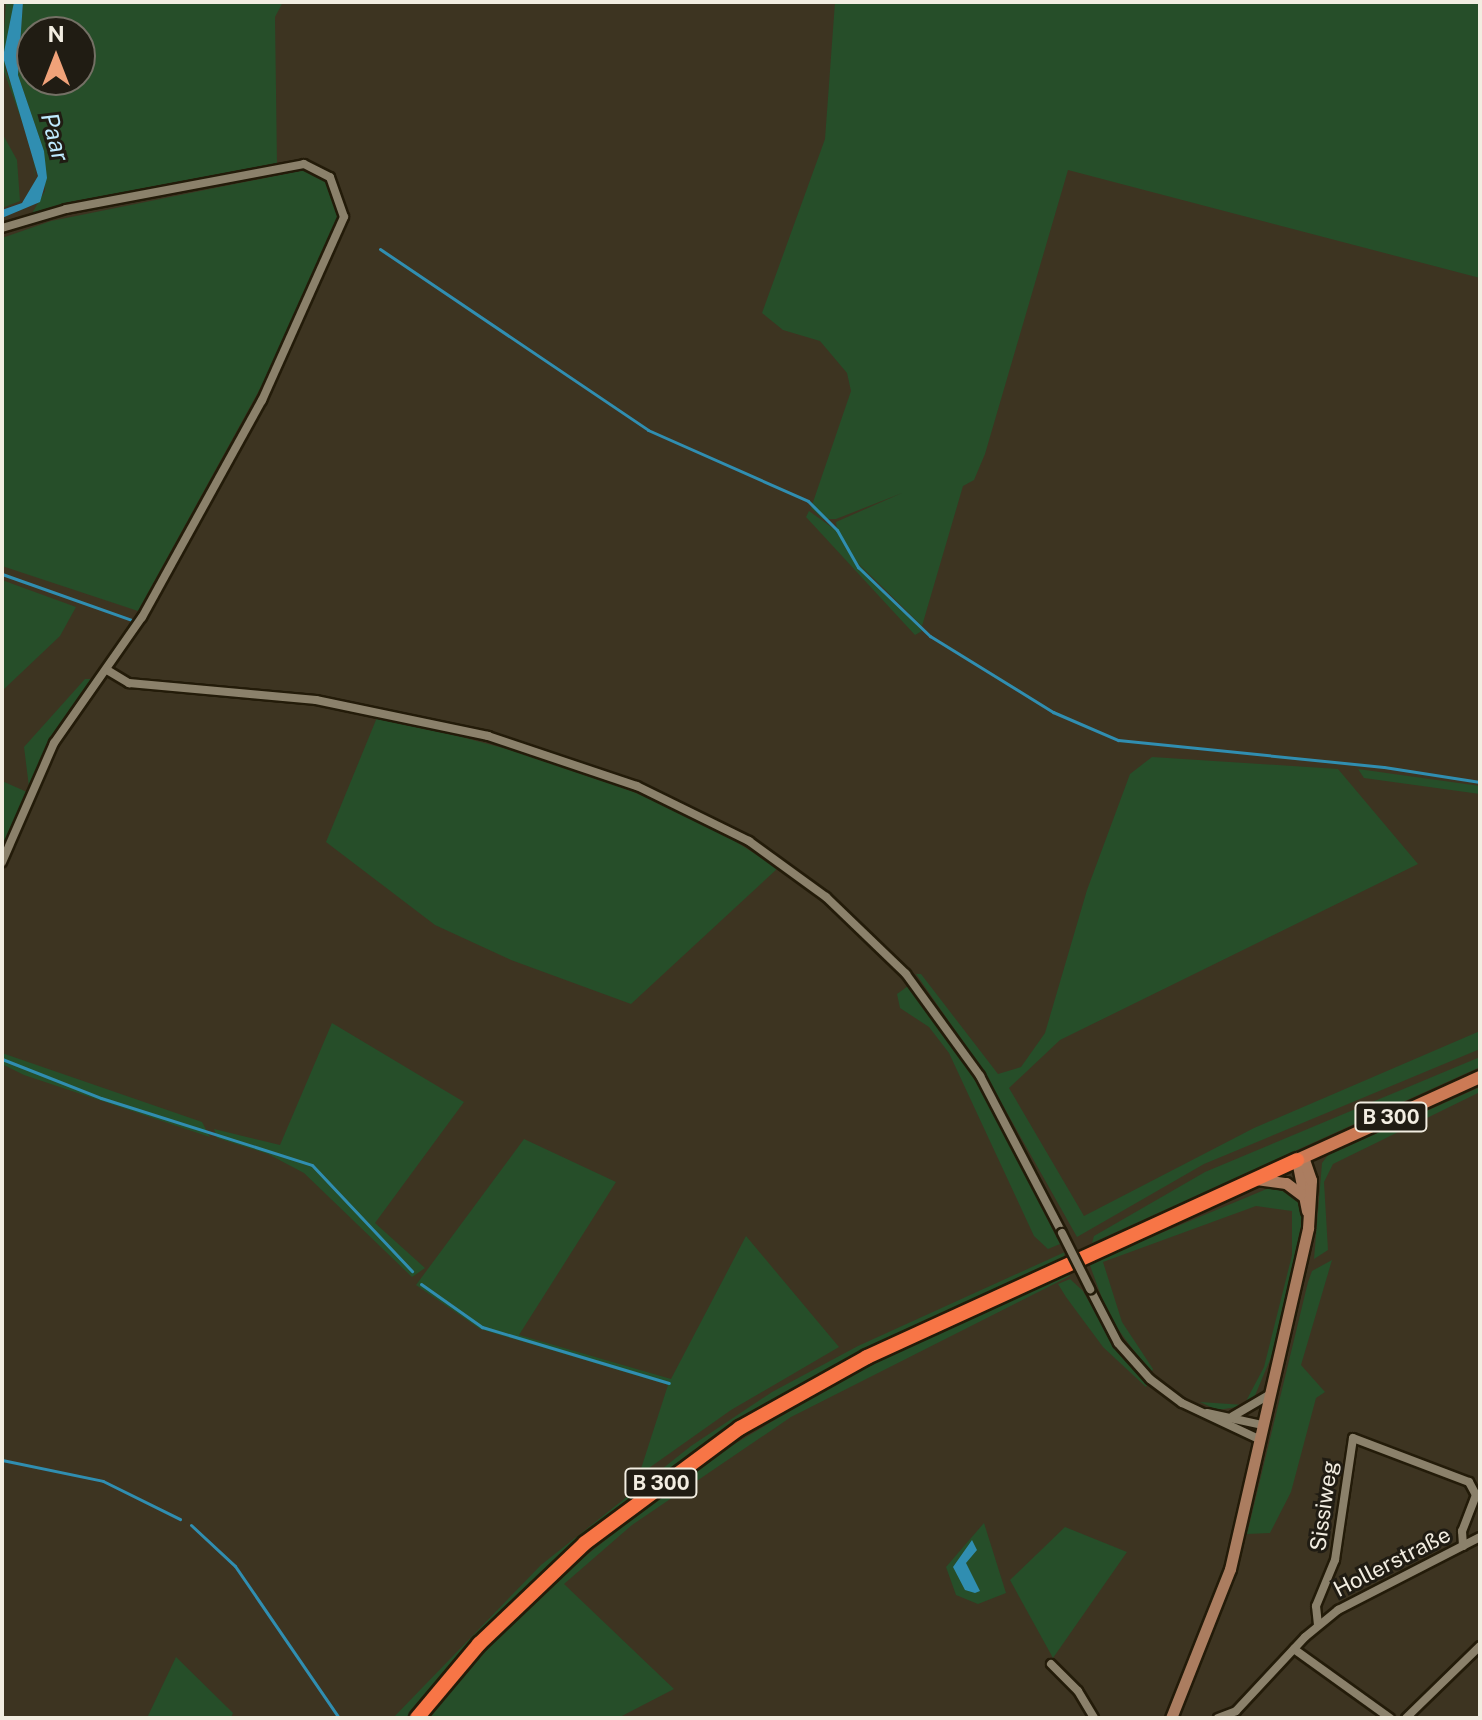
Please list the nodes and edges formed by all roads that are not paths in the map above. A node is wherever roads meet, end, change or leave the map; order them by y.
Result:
1 (2, 228) edge
2 (107, 670) junction
3 (2, 862) edge
4 (1480, 1077) edge
5 (1300, 1158) junction
6 (1255, 1179) junction
7 (1304, 1195) junction
8 (1308, 1228) junction
9 (1270, 1394) junction
10 (1195, 1410) junction
11 (1232, 1416) junction
12 (1262, 1425) junction
13 (1259, 1439) junction
14 (1480, 1537) edge
15 (1463, 1546) junction
16 (1318, 1625) junction
17 (1480, 1646) edge
18 (1294, 1649) junction
19 (1051, 1664) dead end
20 (417, 1718) edge
21 (1094, 1718) edge
22 (1171, 1718) edge
23 (1218, 1718) edge
24 (1390, 1718) edge
25 (1406, 1718) edge

1 - 2 street
2 - 3 street
2 - 10 street, bridge
4 - 5 main road, B 300
5 - 6 highway, B 300
5 - 7 main road
5 - 8 main road
6 - 7 main road
6 - 20 highway, B 300
7 - 8 main road
8 - 9 main road
9 - 11 street
9 - 12 main road
10 - 11 street
10 - 13 street
11 - 12 street
12 - 13 main road
13 - 22 main road
14 - 15 street, Hollerstraße
15 - 16 street, Hollerstraße
15 - 16 street, Sissiweg
16 - 18 street, Hollerstraße
17 - 25 street
18 - 23 street, Hollerstraße
18 - 24 street
19 - 21 street

